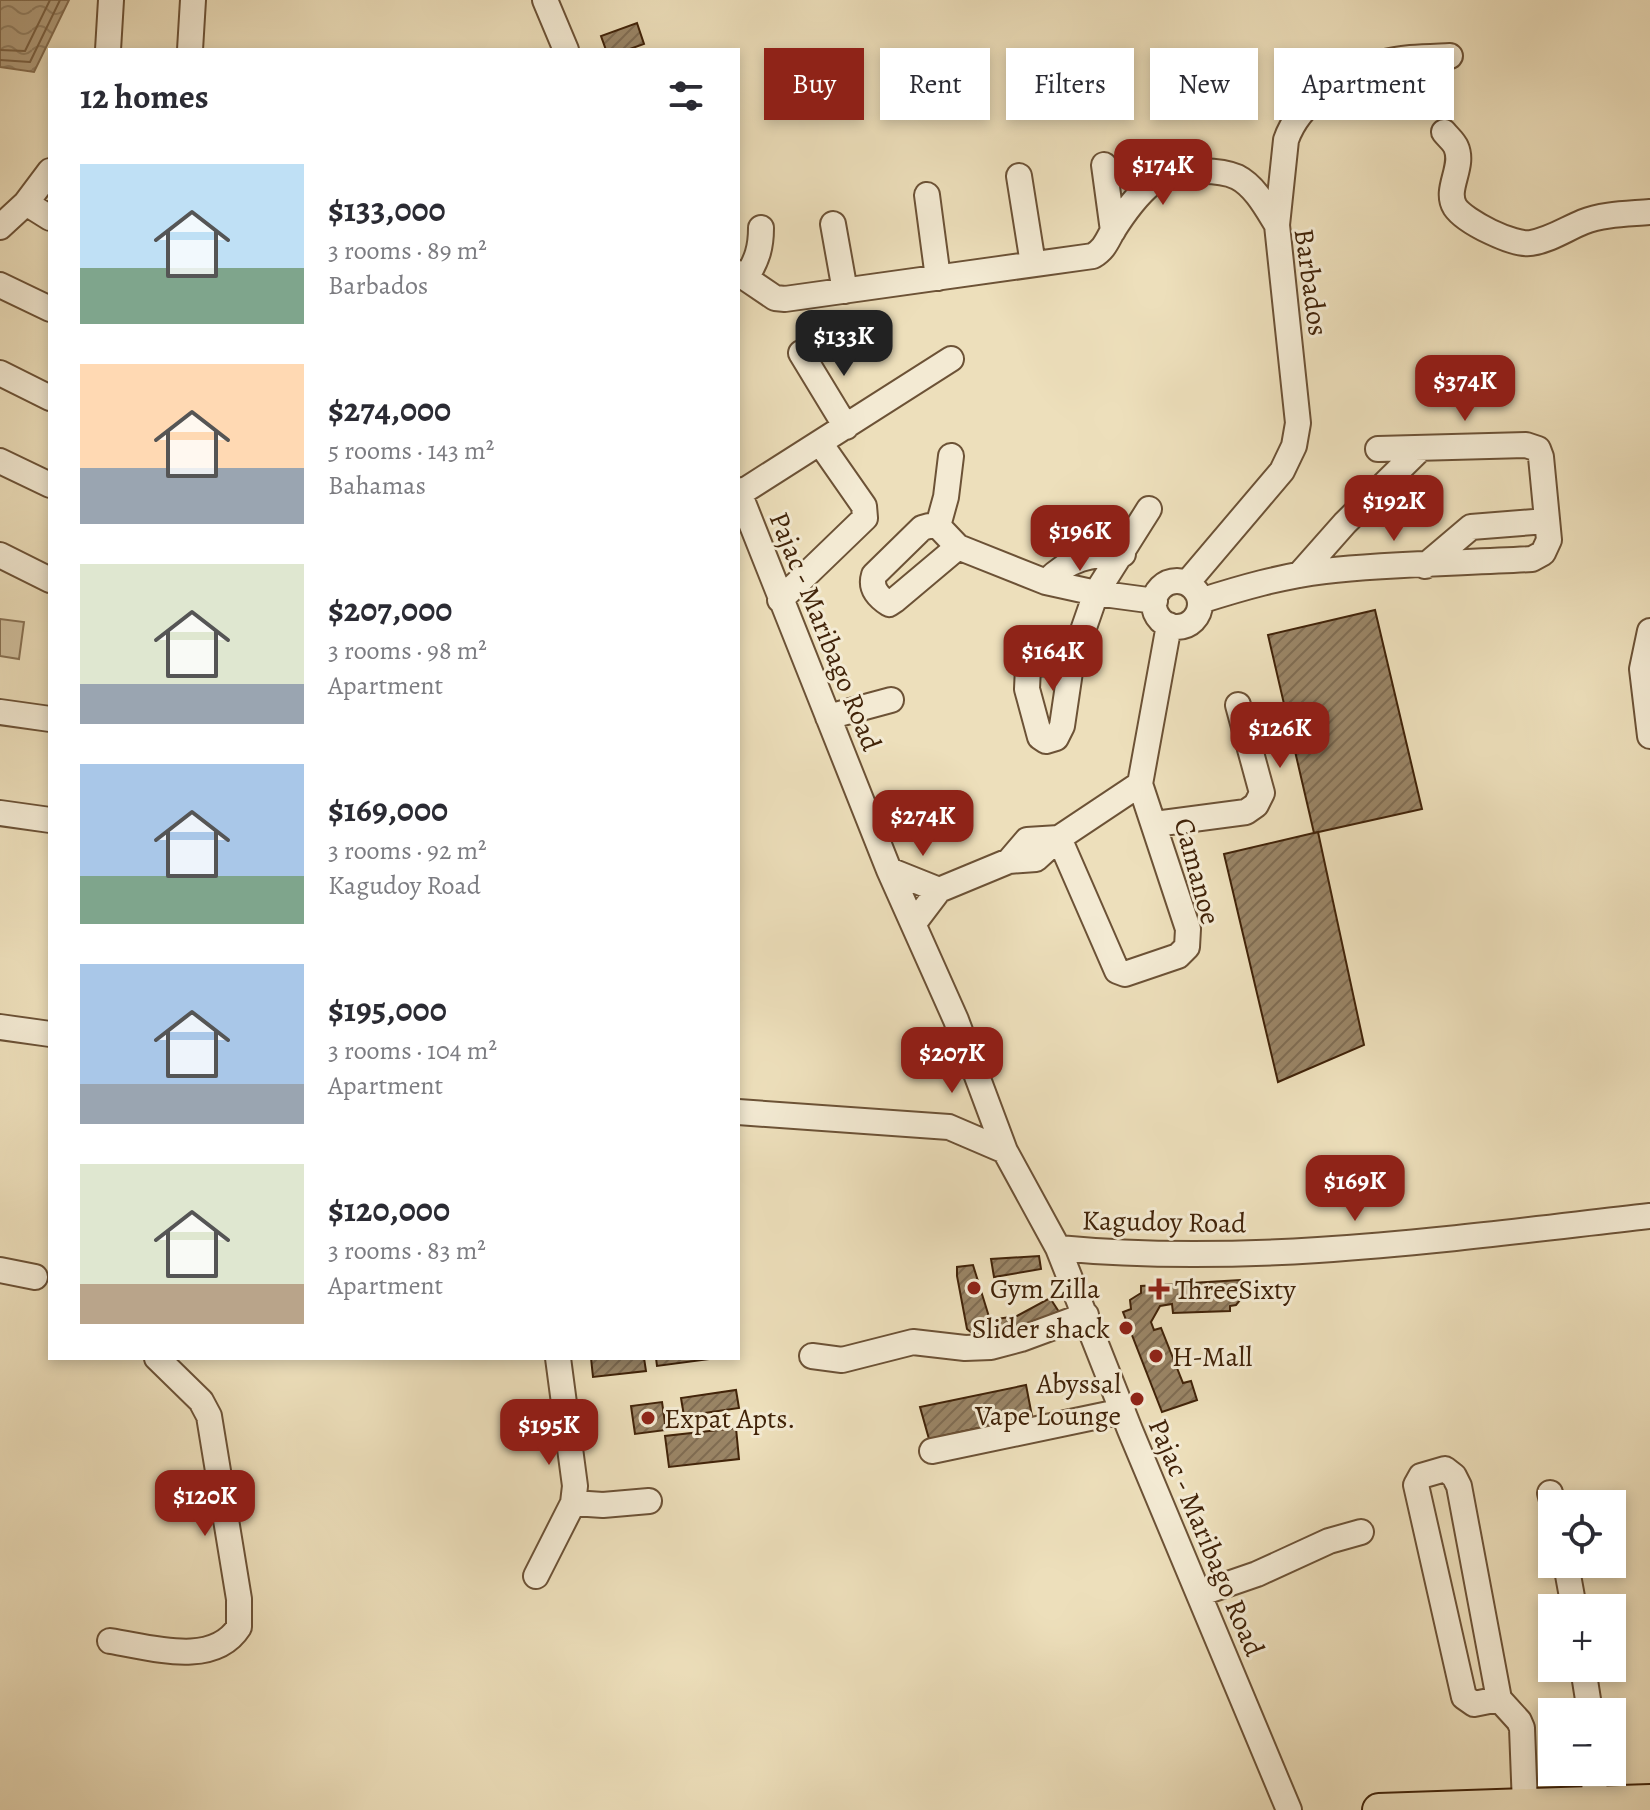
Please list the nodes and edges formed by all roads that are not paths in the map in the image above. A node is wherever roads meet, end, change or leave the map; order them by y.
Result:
1 (111, 0) edge
2 (193, 0) edge
3 (545, 0) edge
4 (108, 48) edge
5 (190, 48) edge
6 (565, 48) edge
7 (1296, 120) edge
8 (1444, 132) dead end
9 (1104, 165) dead end
10 (48, 174) edge
11 (1019, 176) dead end
12 (927, 195) dead end
13 (26, 203) junction
14 (1650, 212) edge
15 (48, 217) edge
16 (833, 224) dead end
17 (1277, 225) junction
18 (0, 227) edge
19 (761, 228) dead end
20 (1113, 231) junction
21 (1033, 264) junction
22 (742, 275) edge
23 (938, 278) junction
24 (0, 285) edge
25 (845, 291) junction
26 (48, 308) edge
27 (801, 353) dead end
28 (951, 359) dead end
29 (0, 373) edge
30 (48, 397) edge
31 (846, 427) junction
32 (820, 443) junction
33 (1378, 449) dead end
34 (1420, 449) junction
35 (951, 456) dead end
36 (0, 461) edge
37 (48, 484) edge
38 (740, 491) edge
39 (740, 495) edge
40 (1149, 509) dead end
41 (1547, 521) junction
42 (938, 526) junction
43 (958, 547) junction
44 (1123, 554) junction
45 (0, 555) edge
46 (1425, 566) junction
47 (1299, 575) junction
48 (48, 579) edge
49 (1046, 582) junction
50 (1194, 592) junction
51 (1096, 593) junction
52 (780, 600) junction
53 (1155, 601) junction
54 (1169, 625) junction
55 (1650, 631) edge
56 (1071, 665) dead end
57 (891, 700) dead end
58 (1238, 705) dead end
59 (0, 712) edge
60 (828, 717) junction
61 (48, 719) edge
62 (1650, 736) edge
63 (1140, 784) junction
64 (0, 813) edge
65 (48, 820) edge
66 (1155, 824) junction
67 (1059, 838) junction
68 (889, 870) junction
69 (939, 890) junction
70 (914, 923) junction
71 (0, 1027) edge
72 (48, 1034) edge
73 (985, 1100) junction
74 (740, 1112) edge
75 (949, 1127) junction
76 (1005, 1151) junction
77 (1650, 1216) edge
78 (1058, 1248) junction
79 (0, 1270) edge
80 (35, 1277) dead end
81 (1086, 1315) junction
82 (812, 1356) dead end
83 (159, 1360) edge
84 (558, 1360) edge
85 (1123, 1411) junction
86 (932, 1451) dead end
87 (649, 1501) dead end
88 (573, 1503) junction
89 (1361, 1532) dead end
90 (536, 1576) dead end
91 (1479, 1592) junction
92 (1199, 1594) junction
93 (1442, 1598) junction
94 (110, 1641) dead end
95 (1499, 1699) junction
96 (1595, 1787) edge
97 (1650, 1801) edge
98 (1525, 1805) junction
99 (1289, 1810) edge
100 (1379, 1810) edge

1 - 4 street
2 - 5 street
3 - 6 street
7 - 17 street
8 - 14 street
9 - 20 street
10 - 13 street
11 - 21 street
12 - 23 street
13 - 15 street
13 - 18 street
16 - 25 street
17 - 20 street, Barbados
17 - 50 street, Barbados
19 - 22 street
20 - 21 street, Barbados
21 - 23 street, Barbados
22 - 25 street, Barbados
23 - 25 street, Barbados
24 - 26 street
27 - 31 street
28 - 31 street
29 - 30 street
31 - 32 street
32 - 38 street
32 - 52 street
33 - 34 street
34 - 41 street
34 - 47 street
35 - 42 street
36 - 37 street
39 - 52 street, Pajac - Maribago Road
40 - 44 street
41 - 46 street
41 - 46 street
42 - 43 street
42 - 43 street
43 - 49 street
44 - 49 street
44 - 51 street
45 - 48 street
46 - 47 street
47 - 50 street
49 - 51 street
50 - 53 street
50 - 54 street
51 - 53 street
51 - 56 street
52 - 60 street, Pajac - Maribago Road
53 - 54 street
54 - 63 street
55 - 62 street
57 - 60 street
58 - 66 street
59 - 61 street
60 - 68 street, Pajac - Maribago Road
63 - 66 street, Camanoe
63 - 67 street
64 - 65 street
66 - 67 street, Camanoe
67 - 69 street
68 - 69 street
68 - 70 street, Pajac - Maribago Road
69 - 70 street
70 - 73 street, Pajac - Maribago Road
71 - 72 street
73 - 75 street
73 - 76 street, Pajac - Maribago Road
74 - 75 street
75 - 76 street
76 - 78 street, Pajac - Maribago Road
77 - 78 street, Kagudoy Road
78 - 81 street, Pajac - Maribago Road
79 - 80 street
81 - 82 street
81 - 85 street, Pajac - Maribago Road
83 - 94 street
84 - 88 street
85 - 86 street
85 - 92 street, Pajac - Maribago Road
87 - 88 street
88 - 90 street
89 - 92 street
91 - 93 street
91 - 93 street
91 - 95 street
92 - 99 street, Pajac - Maribago Road
93 - 95 street
95 - 98 street
96 - 97 main road
96 - 98 main road
98 - 100 main road

